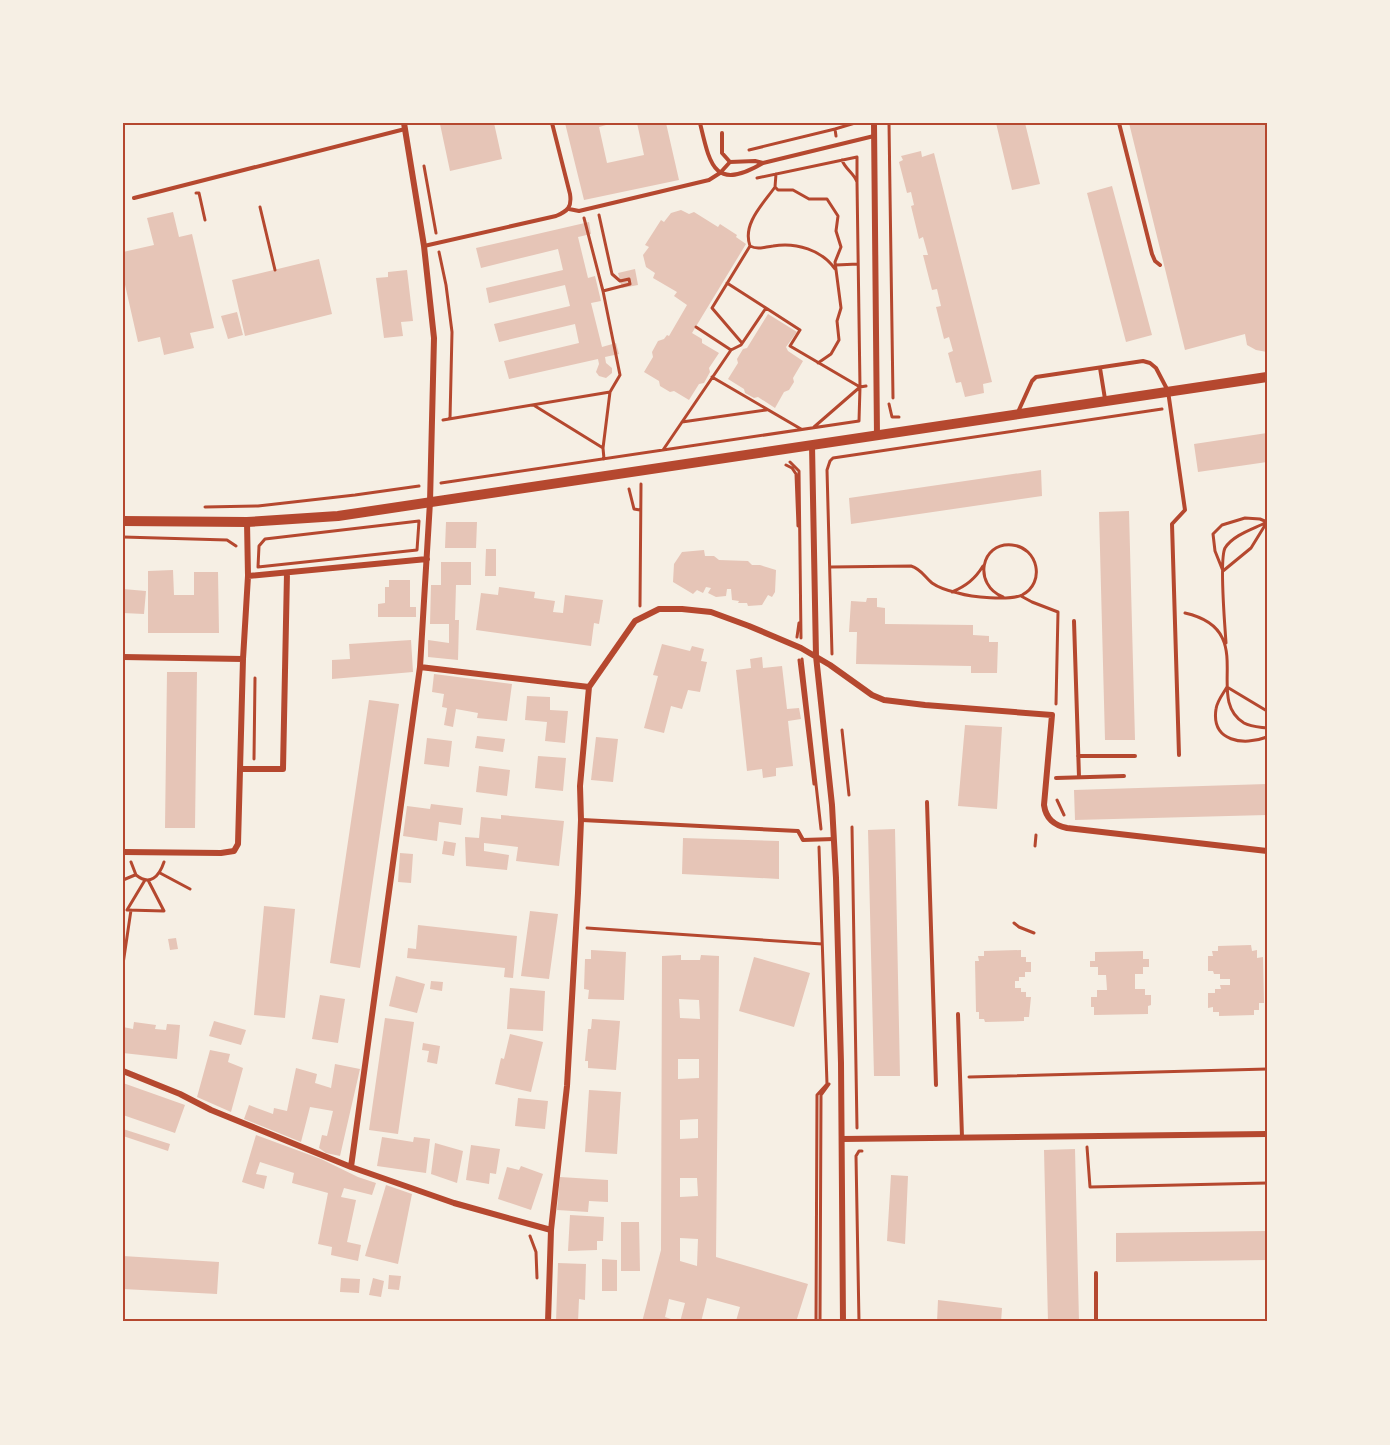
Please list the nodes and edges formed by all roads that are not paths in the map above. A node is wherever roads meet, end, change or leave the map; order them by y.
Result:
1 (552, 123) edge
2 (700, 123) edge
3 (874, 123) edge
4 (1119, 123) edge
5 (404, 126) edge
6 (722, 133) dead end
7 (874, 136) junction
8 (730, 162) junction
9 (763, 163) junction
10 (720, 173) junction
11 (134, 198) dead end
12 (569, 209) junction
13 (424, 246) junction
14 (1160, 265) dead end
15 (1100, 368) junction
16 (1267, 377) edge
17 (1168, 391) junction
18 (1105, 401) junction
19 (1017, 415) junction
20 (877, 436) junction
21 (812, 445) junction
22 (430, 502) junction
23 (123, 521) edge
24 (248, 522) junction
25 (427, 559) junction
26 (287, 573) junction
27 (248, 576) junction
28 (1074, 621) dead end
29 (816, 656) junction
30 (123, 657) edge
31 (243, 659) junction
32 (420, 667) junction
33 (589, 687) junction
34 (1179, 755) dead end
35 (1078, 756) junction
36 (1136, 756) dead end
37 (241, 769) junction
38 (1124, 776) dead end
39 (1079, 777) junction
40 (1056, 778) road end
41 (927, 802) dead end
42 (581, 820) junction
43 (834, 839) junction
44 (1267, 851) edge
45 (125, 852) edge
46 (958, 1014) dead end
47 (123, 1071) edge
48 (936, 1085) dead end
49 (1267, 1134) edge
50 (962, 1138) junction
51 (842, 1139) junction
52 (351, 1167) junction
53 (550, 1230) junction
54 (1096, 1273) dead end
55 (548, 1322) edge
56 (843, 1322) edge
57 (1096, 1322) edge

1 - 12 lane
2 - 10 lane
3 - 7 street
4 - 14 lane
5 - 11 lane
5 - 13 street
6 - 8 lane
7 - 9 lane
7 - 20 street
8 - 9 lane
8 - 10 lane
9 - 10 lane
10 - 12 lane
12 - 13 lane
13 - 22 street
15 - 17 lane
15 - 18 lane
15 - 19 lane
16 - 17 street
17 - 18 street
17 - 34 lane
18 - 19 street
19 - 20 street
20 - 21 street
21 - 22 street
21 - 29 street
22 - 24 street
22 - 25 street
23 - 24 street
24 - 27 street
25 - 26 street
25 - 32 street
26 - 27 street
26 - 37 street
27 - 31 street
28 - 35 lane
29 - 33 street
29 - 43 street
29 - 44 street
30 - 31 street
31 - 37 street
32 - 33 street
32 - 52 street
33 - 42 street
35 - 36 lane
35 - 39 lane
37 - 45 street
38 - 39 lane
39 - 40 lane
41 - 48 lane
42 - 43 lane
42 - 53 street
43 - 51 street
46 - 50 lane
47 - 52 street
49 - 50 street
50 - 51 street
51 - 56 street
52 - 53 street
53 - 55 street
54 - 57 lane

